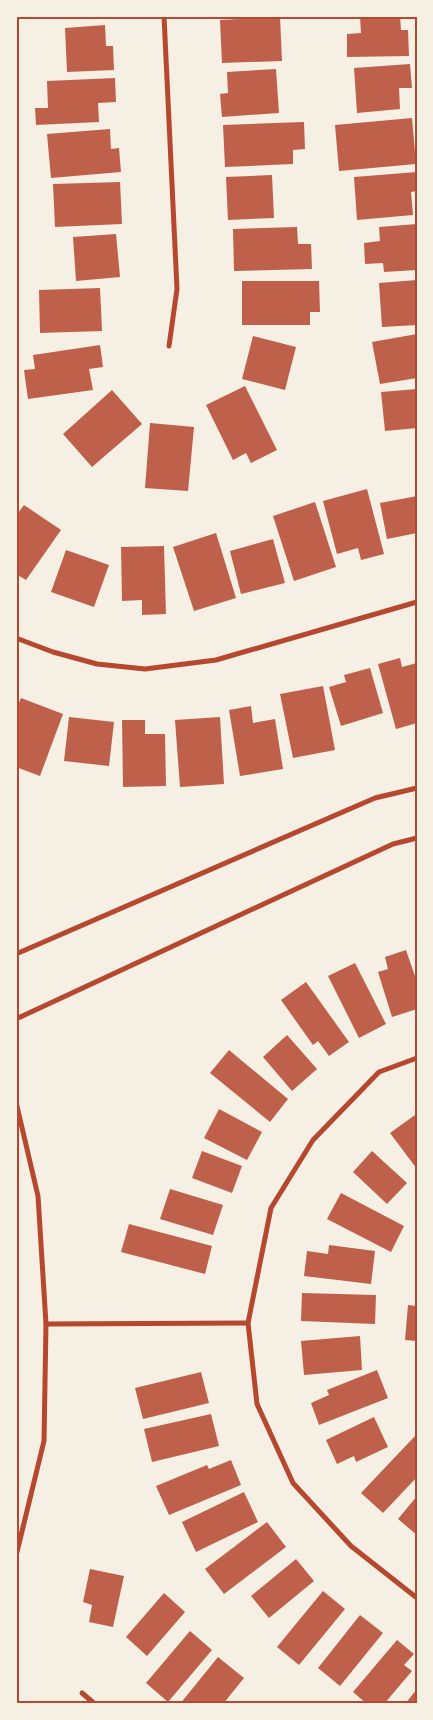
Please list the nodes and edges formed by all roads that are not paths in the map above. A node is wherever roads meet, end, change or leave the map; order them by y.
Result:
1 (164, 16) edge
2 (169, 346) dead end
3 (417, 602) edge
4 (16, 638) edge
5 (417, 788) edge
6 (417, 838) edge
7 (16, 954) edge
8 (16, 1018) edge
9 (417, 1058) edge
10 (16, 1102) edge
11 (248, 1323) junction
12 (46, 1324) junction
13 (16, 1556) edge
14 (417, 1598) edge
15 (82, 1693) dead end
16 (95, 1704) edge

1 - 2 street
3 - 4 street
5 - 7 street
6 - 8 street
9 - 11 street
10 - 12 street
11 - 12 street
11 - 14 street
12 - 13 street
15 - 16 street

